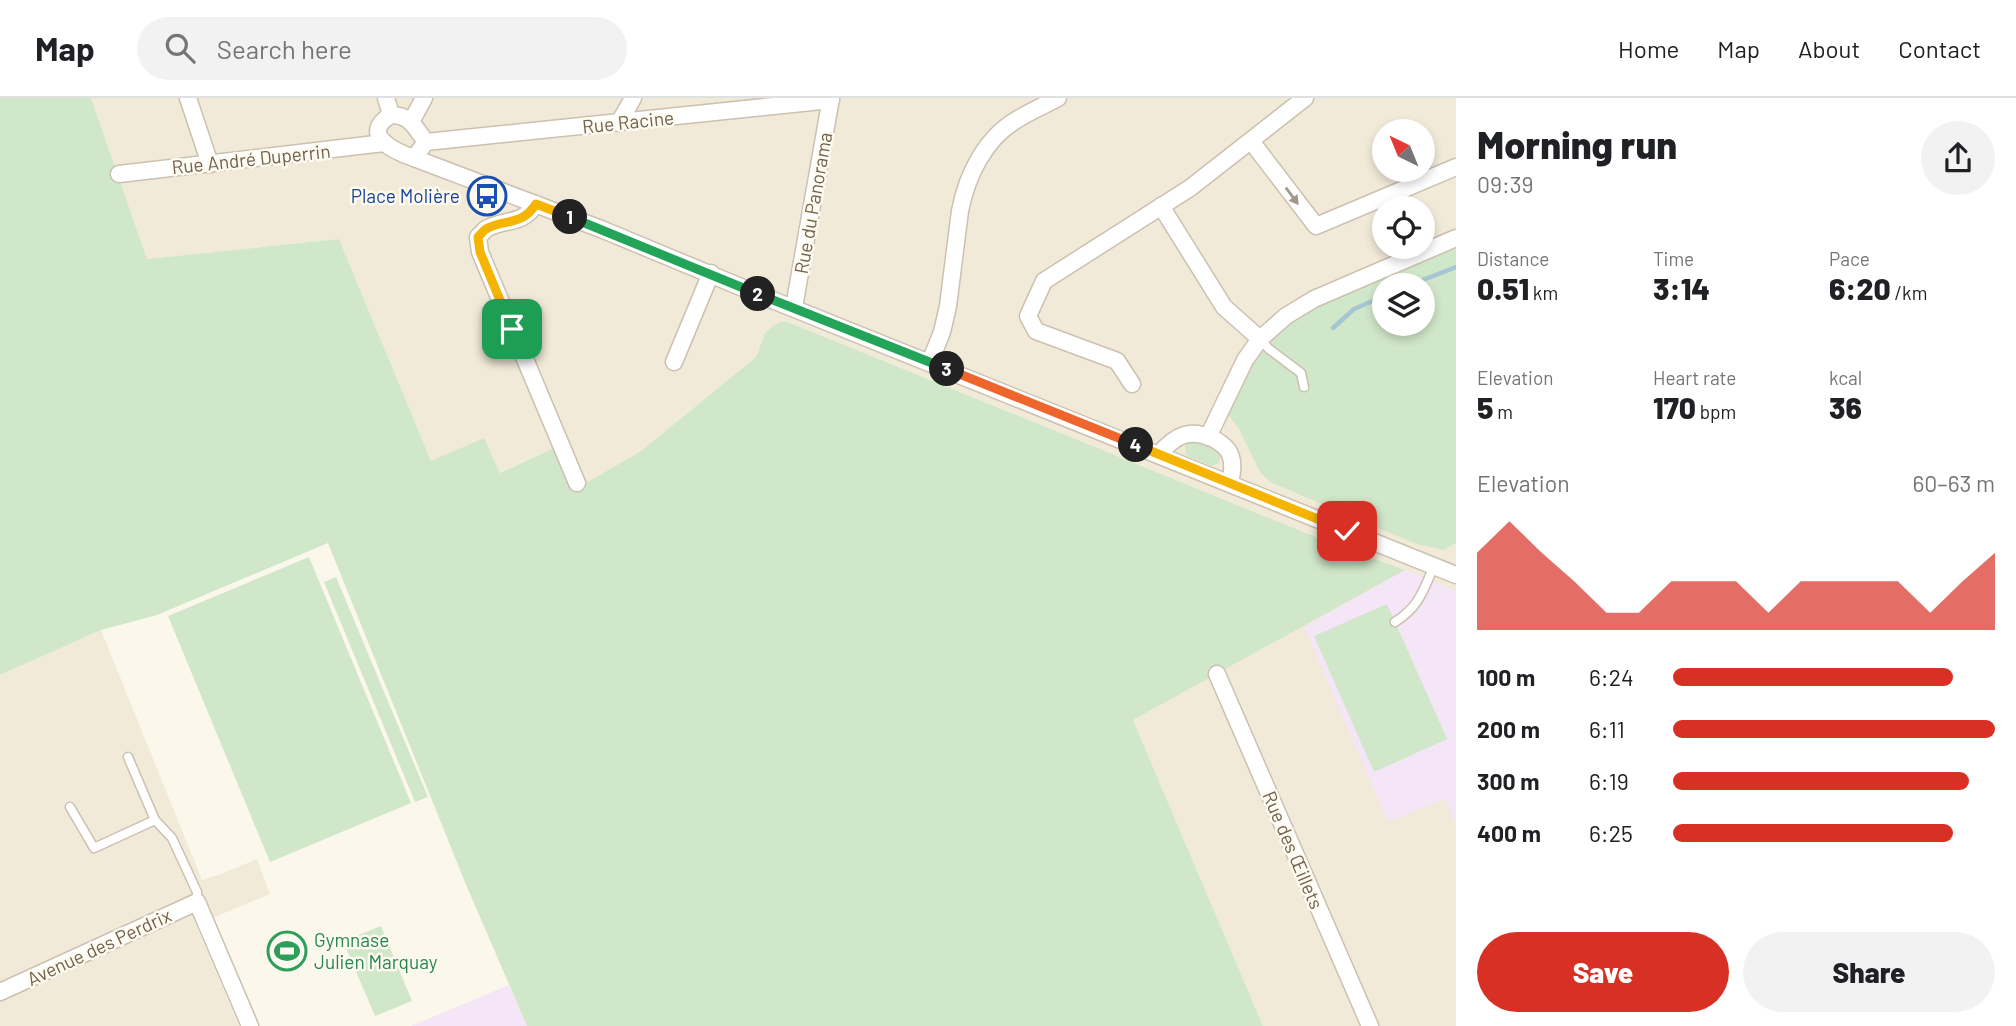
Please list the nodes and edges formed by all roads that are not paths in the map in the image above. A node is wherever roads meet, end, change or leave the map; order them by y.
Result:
1 (188, 98) edge
2 (386, 98) edge
3 (424, 98) edge
4 (633, 98) edge
5 (1305, 98) edge
6 (831, 99) edge
7 (1050, 100) edge
8 (391, 115) junction
9 (411, 122) junction
10 (619, 123) junction
11 (1251, 141) junction
12 (384, 144) junction
13 (422, 149) junction
14 (210, 164) junction
15 (1456, 167) edge
16 (119, 174) dead end
17 (536, 204) junction
18 (1161, 206) junction
19 (1456, 238) edge
20 (711, 273) junction
21 (794, 307) junction
22 (1261, 339) junction
23 (674, 362) dead end
24 (930, 362) junction
25 (1132, 384) dead end
26 (1304, 387) dead end
27 (1208, 437) junction
28 (1159, 454) junction
29 (577, 483) dead end
30 (1230, 483) junction
31 (1434, 566) junction
32 (1456, 575) edge
33 (1395, 622) dead end
34 (1217, 674) dead end
35 (128, 757) dead end
36 (71, 807) dead end
37 (155, 820) junction
38 (197, 902) junction
39 (0, 992) edge
40 (249, 1026) edge
41 (1370, 1026) edge

1 - 14 street
2 - 8 street
3 - 9 street
4 - 10 street
5 - 11 street
6 - 10 street, Rue Racine
6 - 21 street, Rue du Panorama
7 - 24 street
8 - 9 street
8 - 12 street
9 - 13 street
10 - 13 street, Rue Racine
11 -> 15 street
11 - 18 street
12 - 13 street
12 - 14 street, Rue André Duperrin
13 - 17 street
14 - 16 street, Rue André Duperrin
17 - 20 street
17 - 29 street
18 - 22 street
18 - 25 street
19 - 22 street
20 - 21 street
20 - 23 street
21 - 24 street
22 - 26 lane
22 - 27 street
24 - 28 street
27 - 28 street
27 - 30 street
28 - 30 street
30 - 31 street
31 - 32 street
31 - 33 lane
34 - 41 street, Rue des Œillets
35 - 37 lane
36 - 37 lane
37 - 38 lane
38 - 39 street, Avenue des Perdrix
38 - 40 street

